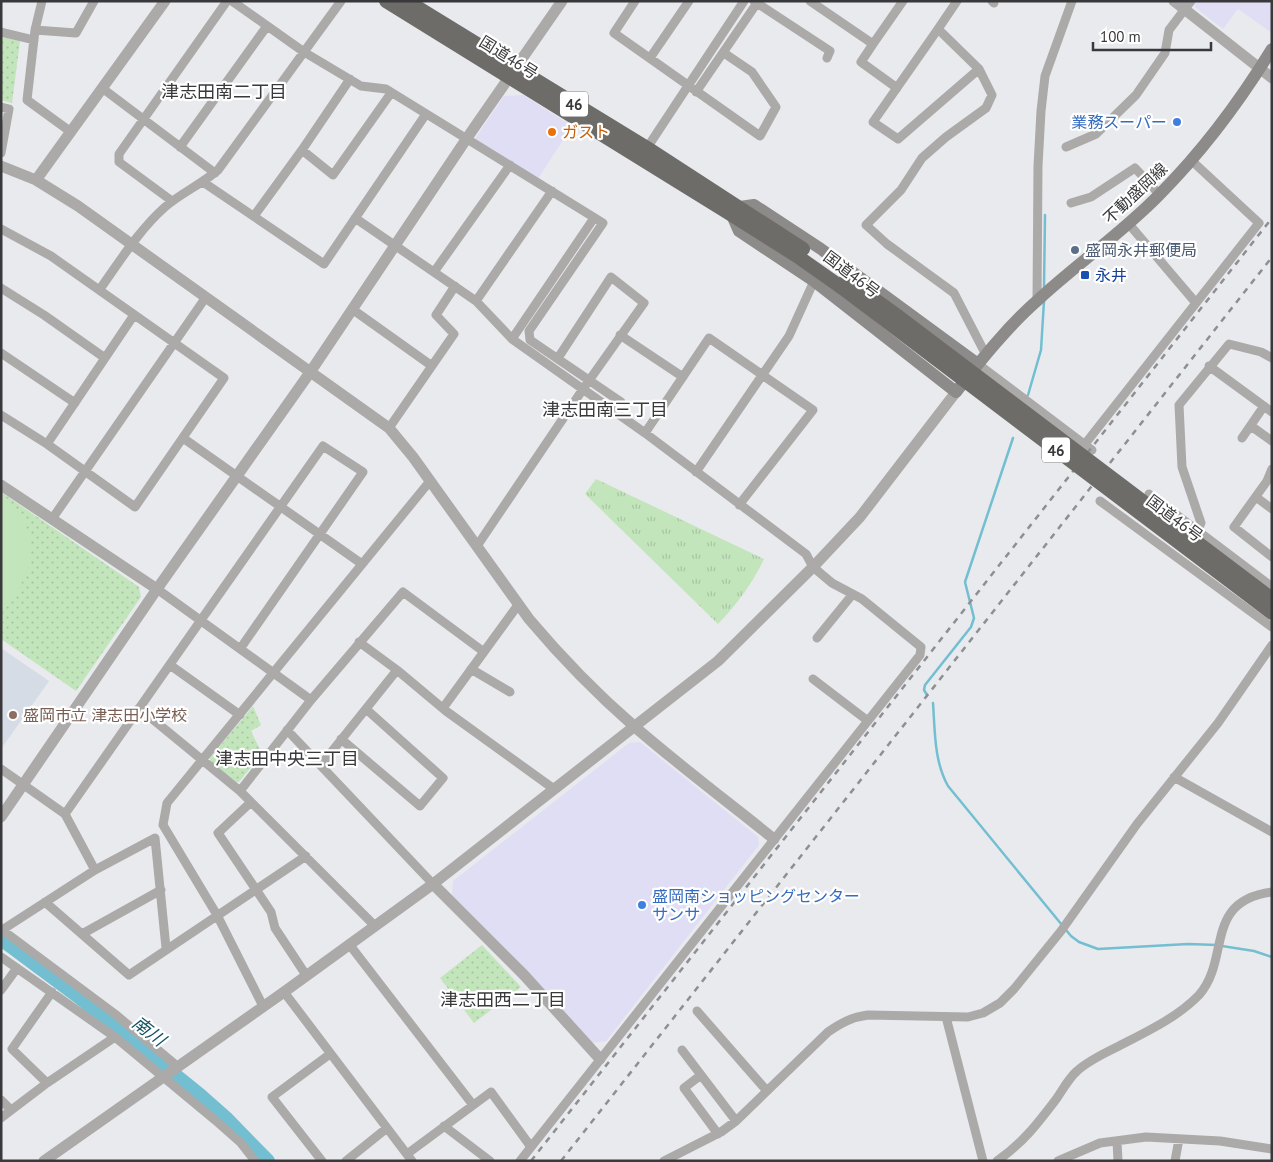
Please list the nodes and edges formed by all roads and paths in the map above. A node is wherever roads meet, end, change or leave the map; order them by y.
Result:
1 (42, 1) edge
2 (94, 1) edge
3 (165, 1) edge
4 (227, 1) edge
5 (232, 1) edge
6 (341, 1) edge
7 (386, 1) edge
8 (407, 1) edge
9 (562, 1) edge
10 (635, 1) edge
11 (689, 1) edge
12 (744, 1) edge
13 (810, 1) edge
14 (902, 1) edge
15 (958, 1) edge
16 (1072, 1) edge
17 (1174, 1) edge
18 (756, 2) edge
19 (1188, 6) edge
20 (267, 26) junction
21 (938, 29) junction
22 (1, 32) edge
23 (35, 35) junction
24 (873, 44) junction
25 (1272, 49) edge
26 (304, 52) junction
27 (724, 53) junction
28 (650, 58) junction
29 (828, 58) dead end
30 (1260, 68) junction
31 (979, 69) junction
32 (512, 73) junction
33 (1272, 78) edge
34 (350, 79) junction
35 (688, 86) junction
36 (102, 88) junction
37 (897, 88) junction
38 (391, 92) junction
39 (696, 92) junction
40 (1, 107) edge
41 (426, 114) junction
42 (143, 119) junction
43 (71, 132) junction
44 (467, 138) junction
45 (180, 147) junction
46 (1066, 147) dead end
47 (647, 148) junction
48 (302, 150) junction
49 (1, 153) edge
50 (1192, 161) junction
51 (510, 165) junction
52 (1, 166) edge
53 (215, 173) junction
54 (36, 180) junction
55 (203, 182) junction
56 (552, 191) junction
57 (1160, 194) junction
58 (172, 201) junction
59 (1071, 202) dead end
60 (736, 211) junction
61 (254, 216) junction
62 (355, 218) junction
63 (594, 218) junction
64 (1128, 223) junction
65 (1, 229) edge
66 (132, 244) junction
67 (395, 245) junction
68 (434, 272) junction
69 (814, 281) junction
70 (843, 283) junction
71 (455, 286) junction
72 (1, 288) edge
73 (100, 289) junction
74 (1042, 296) junction
75 (206, 297) junction
76 (476, 301) junction
77 (1196, 303) junction
78 (352, 309) junction
79 (134, 315) junction
80 (620, 335) junction
81 (512, 339) junction
82 (175, 342) junction
83 (1, 353) edge
84 (105, 358) junction
85 (558, 358) junction
86 (1272, 358) edge
87 (982, 359) junction
88 (432, 366) junction
89 (1209, 366) junction
90 (311, 371) junction
91 (763, 374) junction
92 (683, 377) junction
93 (589, 380) junction
94 (583, 388) junction
95 (956, 392) junction
96 (75, 402) junction
97 (621, 402) dead end
98 (1268, 409) edge
99 (1, 415) edge
100 (1251, 426) junction
101 (389, 428) junction
102 (645, 433) junction
103 (183, 438) junction
104 (1242, 438) dead end
105 (1272, 441) edge
106 (47, 444) junction
107 (1085, 444) junction
108 (1092, 450) dead end
109 (1272, 469) edge
110 (84, 472) junction
111 (696, 472) junction
112 (238, 476) junction
113 (430, 481) junction
114 (1, 485) edge
115 (1149, 494) dead end
116 (1256, 497) junction
117 (1100, 500) dead end
118 (739, 505) junction
119 (281, 506) junction
120 (1272, 509) edge
121 (52, 519) junction
122 (1197, 532) junction
123 (320, 534) junction
124 (477, 546) junction
125 (1272, 557) edge
126 (362, 564) junction
127 (813, 566) junction
128 (1271, 588) edge
129 (157, 589) junction
130 (852, 595) junction
131 (518, 604) junction
132 (1272, 613) edge
133 (201, 620) junction
134 (1272, 627) edge
135 (817, 638) dead end
136 (359, 642) junction
137 (1272, 645) edge
138 (240, 649) junction
139 (484, 652) junction
140 (170, 665) junction
141 (471, 669) junction
142 (397, 670) junction
143 (274, 673) junction
144 (813, 679) dead end
145 (510, 692) dead end
146 (311, 700) junction
147 (139, 708) junction
148 (443, 708) junction
149 (366, 709) junction
150 (240, 716) junction
151 (868, 721) junction
152 (635, 727) junction
153 (287, 730) junction
154 (342, 739) junction
155 (204, 760) junction
156 (321, 765) junction
157 (1, 769) edge
158 (1174, 777) junction
159 (23, 785) junction
160 (554, 788) junction
161 (240, 791) junction
162 (251, 802) junction
163 (65, 814) junction
164 (1, 816) edge
165 (1272, 832) edge
166 (774, 839) junction
167 (306, 856) junction
168 (94, 870) junction
169 (433, 884) junction
170 (254, 889) junction
171 (161, 890) junction
172 (1272, 892) edge
173 (45, 902) junction
174 (217, 915) junction
175 (374, 925) junction
176 (2, 929) edge
177 (82, 934) junction
178 (349, 944) junction
179 (166, 948) junction
180 (1, 957) edge
181 (17, 968) junction
182 (306, 976) junction
183 (1, 990) edge
184 (52, 992) junction
185 (284, 992) junction
186 (263, 1006) junction
187 (697, 1011) dead end
188 (946, 1018) junction
189 (115, 1037) junction
190 (682, 1050) dead end
191 (330, 1054) junction
192 (600, 1059) junction
193 (177, 1066) junction
194 (701, 1075) junction
195 (161, 1076) junction
196 (46, 1083) junction
197 (767, 1092) junction
198 (1, 1100) edge
199 (473, 1105) junction
200 (11, 1110) junction
201 (1, 1118) edge
202 (736, 1121) junction
203 (444, 1126) junction
204 (387, 1128) junction
205 (718, 1134) junction
206 (1180, 1139) junction
207 (1117, 1141) junction
208 (531, 1147) junction
209 (1272, 1149) edge
210 (409, 1157) edge
211 (669, 1160) edge
212 (44, 1161) edge
213 (255, 1161) edge
214 (322, 1161) edge
215 (346, 1161) edge
216 (490, 1161) edge
217 (520, 1161) edge
218 (983, 1161) edge
219 (997, 1161) edge
220 (1058, 1161) edge
221 (1118, 1161) edge
222 (1175, 1161) edge

1 - 23 street
2 - 23 street
3 - 36 street
4 - 42 street
5 - 20 street
6 - 26 street
7 - 32 highway, 国道46号 / 46
8 - 32 highway, 国道46号 / 46
9 - 32 street
10 - 28 street
11 - 28 street
12 - 35 street
13 - 24 street
14 - 24 street
15 - 21 street
16 - 74 street
17 - 19 street
18 - 27 street
18 - 29 street
19 - 30 street
19 - 46 street
20 - 26 street
20 - 45 street
21 - 31 street
21 - 37 street
22 - 23 street
23 - 43 street
24 - 37 street
25 - 30 main road, 不動盛岡線
26 - 34 street
26 - 53 street
27 - 39 street
27 - 39 street
28 - 35 street
30 - 33 street
30 - 50 main road, 不動盛岡線
31 - 37 street
31 - 87 street
32 - 44 street
32 - 47 highway, 国道46号 / 46
32 - 60 highway, 国道46号 / 46
34 - 38 street
34 - 48 street
35 - 39 street
35 - 47 street
36 - 42 street
36 - 43 street
38 - 41 street
38 - 48 street
40 - 49 street
41 - 44 street
41 - 62 street
42 - 45 street
42 - 58 street
43 - 54 street
44 - 51 street
44 - 67 street
45 - 53 street
47 - 60 highway, 国道46号 / 46
48 - 61 street
50 - 57 main road, 不動盛岡線
50 - 77 street
51 - 56 street
51 - 68 street
52 - 54 street
53 - 55 street
54 - 66 street
55 - 58 street
55 - 61 street
56 - 63 street
56 - 76 street
57 - 59 street
57 - 64 main road, 不動盛岡線
58 - 66 street
60 - 69 main road
60 - 70 highway, 国道46号 / 46
60 - 87 main road
61 - 62 street
62 - 67 street
63 - 81 street
63 - 85 street
64 - 74 main road, 不動盛岡線
64 - 77 street
65 - 73 street
66 - 73 street
66 - 75 street
67 - 68 street
67 - 78 street
68 - 71 street
69 - 91 street
69 - 95 main road
70 - 128 highway, 国道46号 / 46, bridge
70 - 132 highway, 国道46号 / 46, bridge
71 - 76 street
71 - 88 street
72 - 84 street
73 - 79 street
74 - 87 main road, 不動盛岡線
75 - 82 street
75 - 90 street
76 - 81 street
77 - 107 street
78 - 88 street
78 - 90 street
79 - 82 street
79 - 84 street
80 - 85 street
80 - 92 street
80 - 93 street
81 - 94 street
82 - 103 street
82 - 110 street
83 - 96 street
84 - 96 street
85 - 93 street
86 - 89 street
87 - 95 main road, 不動盛岡線
87 - 107 street
88 - 101 street
89 - 98 street
89 - 122 street
90 - 101 street
90 - 112 street
91 - 92 street
91 - 111 street
91 - 118 street
92 - 102 street
93 - 94 street
93 - 97 street
94 - 102 street
94 - 124 street
95 - 127 street
96 - 106 street
98 - 100 street
99 - 106 street
100 - 104 street
100 - 105 street
101 - 113 street
102 - 111 street
103 - 110 street
103 - 112 street
106 - 110 street
107 - 108 street
109 - 116 street
110 - 121 street
111 - 118 street
112 - 119 street
112 - 129 street
113 - 124 street
113 - 126 street
114 - 121 street
115 - 122 street
116 - 120 street
116 - 125 street
117 - 134 street
118 - 127 street
119 - 123 street
119 - 123 street
119 - 133 street
121 - 129 street
122 - 128 street
123 - 126 street
123 - 138 street
124 - 131 street
126 - 143 street
127 - 130 street
127 - 152 street
129 - 133 street
129 - 159 street
130 - 135 street
130 - 151 street
131 - 139 street
131 - 152 street
133 - 138 street
133 - 140 street
136 - 139 street
136 - 142 street
136 - 146 street
137 - 158 street
138 - 143 street
139 - 141 street
140 - 147 street
140 - 150 street
141 - 145 street
141 - 148 street
142 - 148 street
142 - 149 street
143 - 146 street
143 - 150 street
144 - 151 street
146 - 153 street
147 - 155 street
147 - 163 street
148 - 160 street
149 - 154 street
149 - 154 street
150 - 155 street
151 - 166 street
152 - 160 street
152 - 166 street
153 - 156 street
153 - 161 street
154 - 156 street
155 - 161 street
155 - 174 street
156 - 169 street
157 - 159 street
158 - 165 street
158 - 188 street
159 - 163 street
159 - 164 street
160 - 169 street
161 - 162 street
162 - 167 street
162 - 170 street
163 - 168 street
166 - 192 street
167 - 170 street
167 - 175 street
168 - 171 street
168 - 173 street
169 - 175 street
169 - 192 street
170 - 174 street
170 - 182 street
171 - 177 street
171 - 179 street
172 - 219 street
173 - 176 street
173 - 177 street
174 - 179 street
174 - 186 street
175 - 178 street
176 - 193 street
177 - 179 street
178 - 182 street
178 - 199 street
180 - 181 street
181 - 183 street
181 - 184 street
182 - 185 street
184 - 189 street
184 - 196 street
185 - 186 street
185 - 191 street
186 - 193 street
187 - 197 street
188 - 197 street
188 - 218 street
189 - 195 street
189 - 196 street
190 - 194 street
191 - 204 street
191 - 214 street
192 - 208 street
193 - 195 street
194 - 202 street
194 - 205 street
195 - 212 street
195 - 213 street
196 - 200 street
197 - 202 street
198 - 200 street
199 - 203 street
199 - 208 street
200 - 201 street
202 - 205 street
203 - 210 street
203 - 216 street
204 - 210 street
204 - 215 street
205 - 211 street
206 - 207 street
206 - 209 street
206 - 222 street
207 - 220 street
207 - 221 street
208 - 217 street

